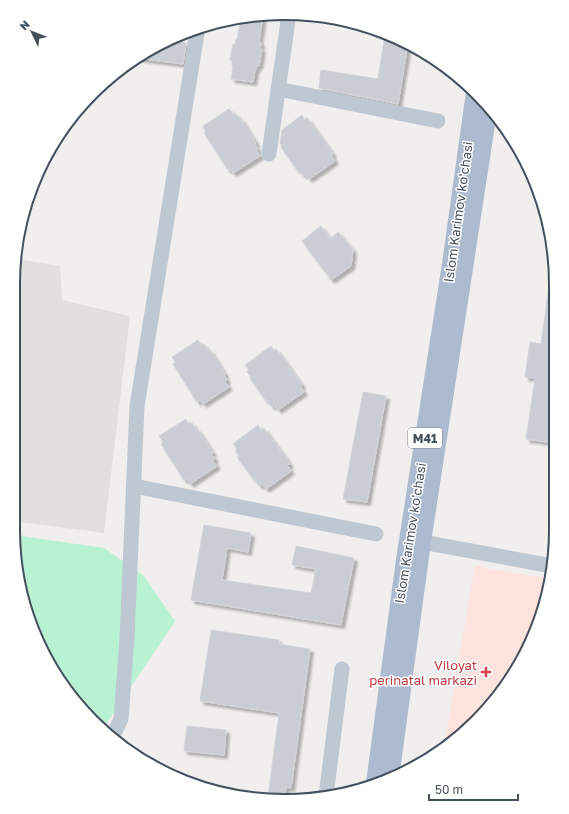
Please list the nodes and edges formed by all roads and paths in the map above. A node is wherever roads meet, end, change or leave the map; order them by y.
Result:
1 (288, 20) edge
2 (197, 35) edge
3 (278, 89) junction
4 (474, 99) edge
5 (487, 114) edge
6 (438, 121) dead end
7 (269, 154) dead end
8 (134, 486) junction
9 (376, 534) dead end
10 (422, 542) junction
11 (547, 565) edge
12 (342, 669) dead end
13 (115, 732) edge
14 (387, 773) edge
15 (388, 773) edge
16 (331, 790) edge

1 - 3 street
2 - 8 street
3 - 6 street
3 - 7 street
4 - 14 main road, Islom Karimov ko'chasi / M41
5 - 10 main road, Islom Karimov ko'chasi / M41
8 - 9 street
8 - 13 street
10 - 11 street
10 - 15 main road, Islom Karimov ko'chasi / M41
12 - 16 street

